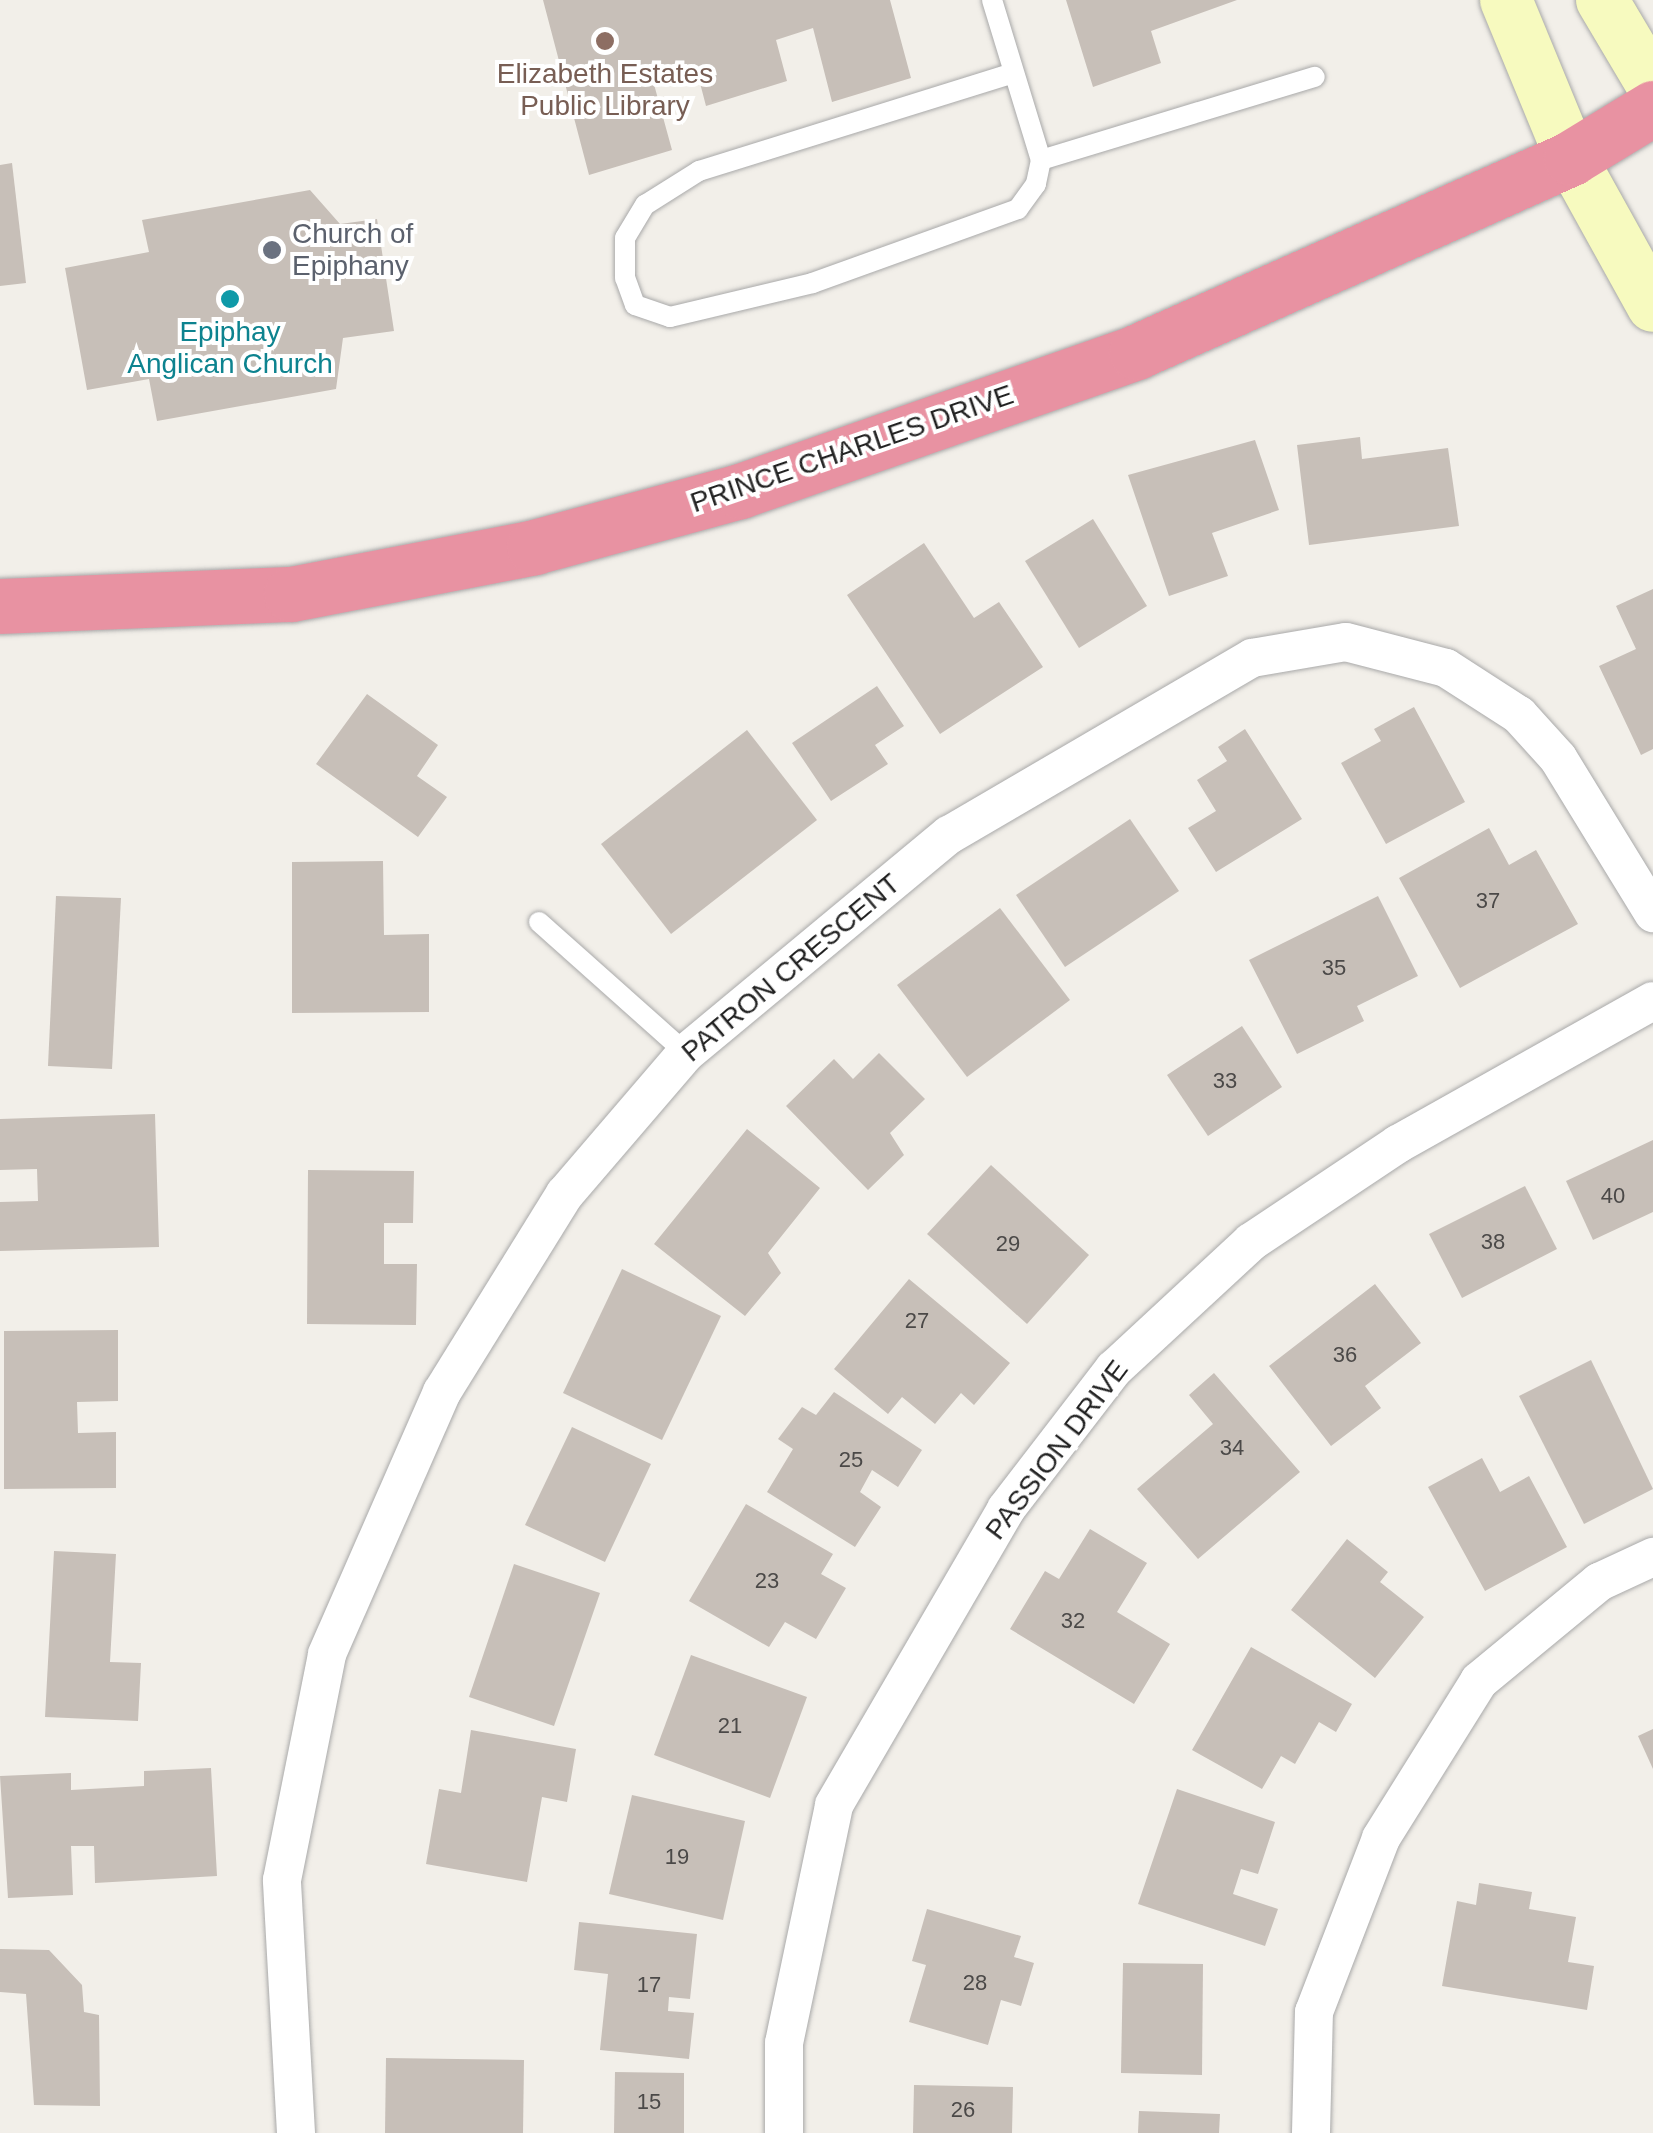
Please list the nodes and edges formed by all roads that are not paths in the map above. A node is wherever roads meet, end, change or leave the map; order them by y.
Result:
1 (992, 0) edge
2 (1506, 0) edge
3 (1602, 0) edge
4 (1013, 73) junction
5 (1315, 77) dead end
6 (1653, 86) edge
7 (1653, 108) edge
8 (1570, 158) junction
9 (1041, 160) junction
10 (1653, 306) edge
11 (0, 606) edge
12 (1653, 913) edge
13 (538, 922) dead end
14 (1653, 1001) edge
15 (686, 1053) junction
16 (1653, 1557) edge
17 (296, 2133) edge
18 (784, 2133) edge
19 (1311, 2133) edge

1 - 4 lane
2 - 8 street
3 - 6 street
4 - 9 lane
4 - 9 lane
5 - 9 lane
7 - 8 highway, PRINCE CHARLES DRIVE
8 - 10 street
8 - 11 highway, PRINCE CHARLES DRIVE
12 - 15 street, PATRON CRESCENT
13 - 15 lane
14 - 18 street, PASSION DRIVE
15 - 17 street, PATRON CRESCENT
16 - 19 street

